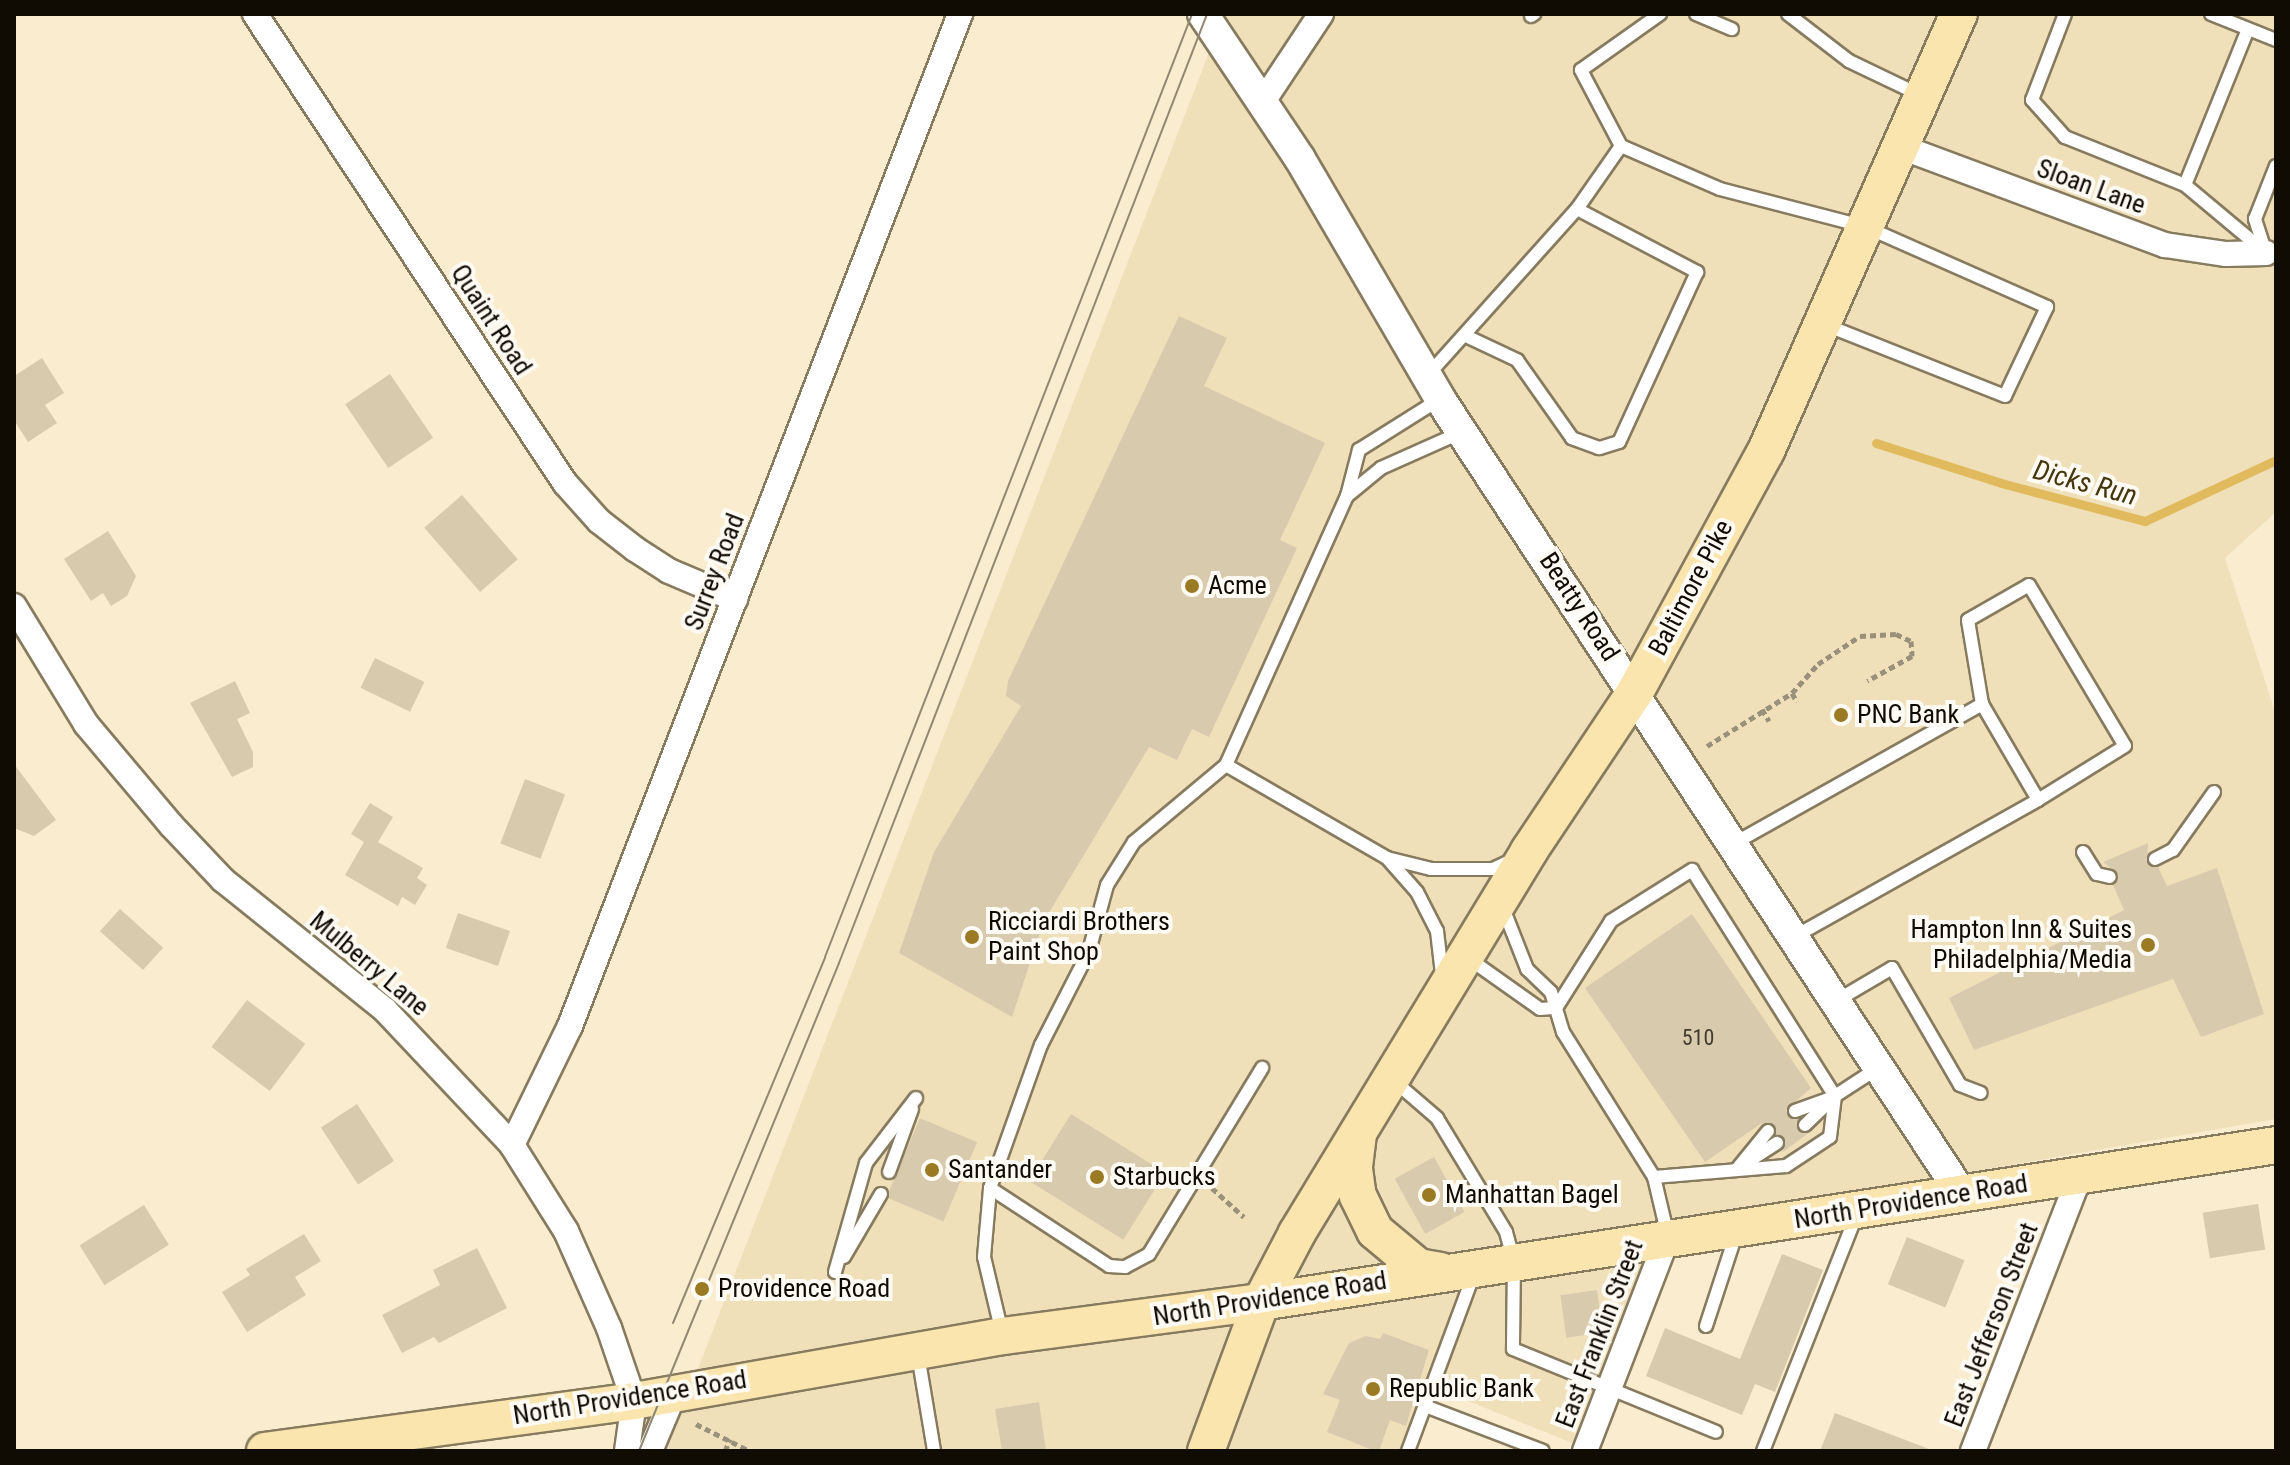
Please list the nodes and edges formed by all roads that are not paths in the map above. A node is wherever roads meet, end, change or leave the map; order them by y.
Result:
1 (255, 14) edge
2 (960, 14) edge
3 (1203, 14) edge
4 (1321, 14) edge
5 (1660, 14) edge
6 (1696, 14) edge
7 (1788, 14) edge
8 (1959, 14) edge
9 (2065, 14) edge
10 (2211, 14) edge
11 (1732, 29) dead end
12 (2248, 29) junction
13 (2276, 40) edge
14 (1923, 96) junction
15 (1262, 103) junction
16 (1621, 146) junction
17 (1901, 147) junction
18 (2276, 166) edge
19 (2185, 185) junction
20 (1577, 209) junction
21 (1866, 227) junction
22 (2271, 247) edge
23 (1822, 324) junction
24 (1466, 336) junction
25 (1434, 388) junction
26 (1463, 432) junction
27 (1347, 496) junction
28 (735, 599) junction
29 (14, 606) edge
30 (1635, 692) junction
31 (1982, 704) junction
32 (1226, 765) junction
33 (2214, 792) dead end
34 (2038, 800) junction
35 (1733, 844) junction
36 (1529, 851) junction
37 (2083, 852) dead end
38 (1387, 858) junction
39 (2155, 859) dead end
40 (2110, 877) dead end
41 (1500, 899) junction
42 (1794, 937) junction
43 (1467, 958) junction
44 (1440, 1001) junction
45 (1836, 1001) junction
46 (1556, 1008) junction
47 (1262, 1068) dead end
48 (1878, 1068) junction
49 (1391, 1078) junction
50 (1981, 1093) dead end
51 (1835, 1096) junction
52 (1795, 1111) dead end
53 (1805, 1125) dead end
54 (1359, 1126) junction
55 (1768, 1131) dead end
56 (1777, 1143) dead end
57 (512, 1145) junction
58 (2276, 1145) edge
59 (1737, 1169) junction
60 (889, 1172) dead end
61 (2080, 1175) junction
62 (1654, 1177) junction
63 (990, 1188) junction
64 (881, 1194) dead end
65 (1963, 1196) junction
66 (1858, 1211) junction
67 (1738, 1227) junction
68 (1668, 1236) junction
69 (1514, 1262) junction
70 (1461, 1270) junction
71 (1261, 1302) junction
72 (1706, 1326) dead end
73 (1003, 1336) junction
74 (917, 1350) junction
75 (1609, 1390) junction
76 (674, 1394) junction
77 (634, 1401) junction
78 (1425, 1406) junction
79 (1716, 1432) dead end
80 (412, 1440) edge
81 (265, 1451) edge
82 (627, 1451) edge
83 (650, 1451) edge
84 (934, 1451) edge
85 (1206, 1451) edge
86 (1408, 1451) edge
87 (1543, 1451) edge
88 (1585, 1451) edge
89 (1763, 1451) edge
90 (1973, 1451) edge

1 - 28 street, Quaint Road
2 - 28 street, Surrey Road
3 - 15 street, Beatty Road
4 - 15 street
5 - 16 lane
6 - 11 lane
7 - 14 lane
8 - 14 main road, Baltimore Pike
9 - 19 lane
10 - 12 lane
12 - 13 lane
12 - 19 lane
14 - 17 main road, Baltimore Pike
15 - 25 street, Beatty Road
16 - 20 lane
16 - 21 lane
17 - 21 main road, Baltimore Pike
17 - 22 street, Sloan Lane
18 - 22 lane
19 - 22 lane
20 - 24 lane
20 - 24 lane
21 - 23 main road, Baltimore Pike
21 - 23 lane
23 - 30 main road, Baltimore Pike
24 - 25 lane
25 - 26 street, Beatty Road
25 - 27 lane
26 - 27 lane
26 - 30 street, Beatty Road
27 - 32 lane
28 - 57 street, Surrey Road
29 - 57 street, Mulberry Lane
30 - 35 street, Beatty Road
30 - 36 main road, Baltimore Pike
31 - 34 lane
31 - 34 lane
31 - 35 lane
32 - 38 lane
32 - 63 lane
33 - 39 lane
34 - 42 lane
35 - 42 street, Beatty Road
36 - 38 lane
36 - 41 main road, Baltimore Pike
37 - 40 lane
38 - 44 lane
41 - 43 main road, Baltimore Pike
41 - 46 lane
42 - 45 street, Beatty Road
43 - 44 main road, Baltimore Pike
43 - 46 lane
44 - 49 main road, Baltimore Pike
45 - 48 street, Beatty Road
45 - 50 lane
46 - 51 lane
46 - 62 lane
47 - 63 lane
48 - 51 lane
48 - 65 street, Beatty Road
49 - 54 main road, Baltimore Pike
49 - 69 lane
51 - 52 lane
51 - 53 lane
51 - 59 lane
54 - 70 main road
54 - 71 main road, Baltimore Pike
55 - 59 lane
56 - 59 lane
57 - 77 street, Mulberry Lane
58 - 61 main road, North Providence Road
59 - 62 lane
60 - 64 lane
61 - 65 main road, North Providence Road
61 - 90 street, East Jefferson Street
62 - 68 lane
63 - 73 lane
65 - 66 main road, North Providence Road
66 - 67 main road, North Providence Road
66 - 89 lane
67 - 68 main road, North Providence Road
67 - 72 lane
68 - 69 main road, North Providence Road
68 - 75 street, East Franklin Street
69 - 70 main road, North Providence Road
69 - 75 lane
70 - 71 main road, North Providence Road
70 - 78 lane
71 - 73 main road, North Providence Road
71 - 85 main road, Baltimore Pike
73 - 74 main road, North Providence Road
74 - 76 main road, North Providence Road
74 - 84 lane
75 - 79 lane
75 - 88 street, East Franklin Street
76 - 77 main road, North Providence Road
76 - 83 street
77 - 80 main road, North Providence Road
77 - 82 street
78 - 86 lane
78 - 87 lane
80 - 81 main road, North Providence Road

